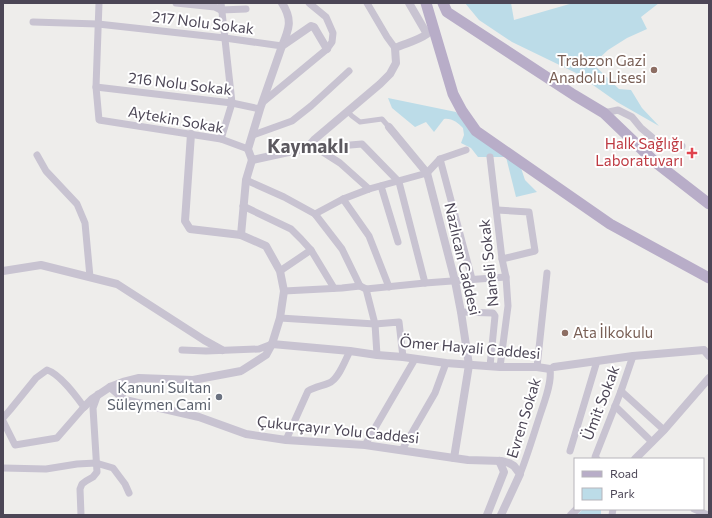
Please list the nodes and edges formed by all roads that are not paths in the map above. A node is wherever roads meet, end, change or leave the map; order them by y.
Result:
1 (99, 3) edge
2 (176, 3) edge
3 (282, 3) edge
4 (309, 3) edge
5 (366, 3) edge
6 (409, 3) edge
7 (443, 3) edge
8 (427, 6) edge
9 (221, 7) edge
10 (246, 9) dead end
11 (33, 22) dead end
12 (98, 24) junction
13 (225, 38) junction
14 (282, 46) junction
15 (395, 48) junction
16 (327, 49) junction
17 (349, 71) dead end
18 (96, 87) junction
19 (232, 103) junction
20 (262, 106) junction
21 (348, 112) junction
22 (604, 113) junction
23 (389, 127) joint
24 (191, 134) junction
25 (252, 135) junction
26 (221, 139) junction
27 (682, 146) dead end
28 (307, 148) junction
29 (248, 149) junction
30 (318, 149) junction
31 (466, 150) dead end
32 (37, 155) dead end
33 (490, 157) dead end
34 (252, 160) junction
35 (440, 160) junction
36 (427, 174) junction
37 (246, 180) junction
38 (399, 182) junction
39 (381, 186) junction
40 (369, 189) junction
41 (342, 199) junction
42 (709, 204) edge
43 (243, 206) junction
44 (497, 210) junction
45 (315, 214) junction
46 (240, 235) junction
47 (398, 242) dead end
48 (312, 250) junction
49 (502, 259) junction
50 (3, 271) edge
51 (280, 271) junction
52 (547, 273) dead end
53 (90, 277) junction
54 (506, 277) junction
55 (709, 278) edge
56 (472, 279) junction
57 (455, 281) junction
58 (426, 283) junction
59 (390, 287) junction
60 (334, 288) junction
61 (363, 288) junction
62 (284, 291) junction
63 (462, 312) junction
64 (280, 318) junction
65 (375, 324) junction
66 (272, 344) junction
67 (182, 350) dead end
68 (222, 350) junction
69 (350, 350) junction
70 (377, 355) junction
71 (633, 356) junction
72 (709, 356) edge
73 (403, 357) junction
74 (415, 358) junction
75 (597, 361) junction
76 (446, 363) junction
77 (469, 365) junction
78 (490, 366) junction
79 (500, 367) junction
80 (536, 367) junction
81 (552, 368) junction
82 (709, 378) edge
83 (110, 386) junction
84 (621, 391) junction
85 (98, 394) junction
86 (615, 406) junction
87 (84, 407) junction
88 (3, 418) edge
89 (3, 422) edge
90 (664, 430) junction
91 (286, 440) junction
92 (652, 442) junction
93 (365, 445) junction
94 (402, 450) junction
95 (570, 451) dead end
96 (454, 458) junction
97 (596, 458) edge
98 (636, 458) edge
99 (499, 461) junction
100 (96, 463) junction
101 (3, 468) edge
102 (520, 474) junction
103 (129, 493) dead end
104 (696, 510) edge
105 (81, 515) edge
106 (488, 515) edge
107 (501, 515) edge
108 (708, 515) edge

1 - 12 street
2 - 9 street
3 - 14 street
4 - 16 street
5 - 15 street
6 - 15 street
7 - 22 main road
8 - 55 main road
9 - 10 street
9 - 13 street
11 - 12 street, 217 Nolu Sokak
12 - 13 street, 217 Nolu Sokak
12 - 18 street
13 - 14 street, 217 Nolu Sokak
13 - 19 street
14 - 16 street
14 - 20 street
15 - 21 street
16 - 20 street
17 - 25 street
18 - 19 street, 216 Nolu Sokak
18 - 24 street, Aytekin Sokak
19 - 20 street, 216 Nolu Sokak
19 - 26 street
20 - 25 street
21 - 23 street, Nazlıcan Caddesi
21 - 28 street
22 - 27 street
22 - 42 main road
23 - 36 street, Nazlıcan Caddesi
24 - 26 street, Aytekin Sokak
24 - 46 street
25 - 29 street
26 - 29 street, Aytekin Sokak
28 - 30 street
28 - 34 street
29 - 34 street
30 - 38 street
30 - 40 street
31 - 35 street
32 - 53 street
33 - 44 street, Naneli Sokak
34 - 37 street
35 - 36 street
35 - 56 street
36 - 38 street
36 - 57 street, Nazlıcan Caddesi
37 - 43 street
37 - 45 street
38 - 39 street
38 - 58 street
39 - 40 street
39 - 47 street
40 - 41 street
41 - 45 street
41 - 59 street
43 - 46 street
43 - 48 street
44 - 49 street, Naneli Sokak
44 - 49 street
45 - 61 street
46 - 51 street
48 - 51 street
48 - 60 street
49 - 54 street, Naneli Sokak
50 - 53 street
51 - 62 street
52 - 80 street
53 - 68 street
54 - 56 street
54 - 79 street, Naneli Sokak
56 - 57 street
57 - 58 street
57 - 63 street, Nazlıcan Caddesi
58 - 59 street
59 - 61 street
60 - 61 street
60 - 62 street
61 - 65 street
62 - 64 street
63 - 77 street, Nazlıcan Caddesi
63 - 78 street
64 - 65 street
64 - 66 street
65 - 70 street
65 - 73 street
66 - 68 street
66 - 69 street, Ömer Hayali Caddesi
66 - 83 street
67 - 68 street
69 - 70 street, Ömer Hayali Caddesi
69 - 91 street
70 - 73 street, Ömer Hayali Caddesi
71 - 72 street, Ömer Hayali Caddesi
71 - 75 street, Ömer Hayali Caddesi
71 - 84 street, Ümit Sokak
73 - 74 street, Ömer Hayali Caddesi
74 - 76 street, Ömer Hayali Caddesi
74 - 93 street
75 - 81 street, Ömer Hayali Caddesi
75 - 95 street
76 - 77 street, Ömer Hayali Caddesi
76 - 94 street
77 - 78 street, Ömer Hayali Caddesi
77 - 96 street, Nazlıcan Caddesi
78 - 79 street, Ömer Hayali Caddesi
79 - 80 street, Ömer Hayali Caddesi
80 - 81 street, Ömer Hayali Caddesi
81 - 102 street, Evren Sokak
82 - 90 street
83 - 85 street
83 - 91 street, Çukurçayır Yolu Caddesi
84 - 86 street, Ümit Sokak
84 - 90 street
85 - 87 street
85 - 100 street
86 - 92 street
86 - 97 street, Ümit Sokak
87 - 88 street
87 - 89 street
90 - 92 street
91 - 93 street, Çukurçayır Yolu Caddesi
92 - 98 street
93 - 94 street, Çukurçayır Yolu Caddesi
94 - 96 street, Çukurçayır Yolu Caddesi
96 - 99 street, Çukurçayır Yolu Caddesi
99 - 102 street, Çukurçayır Yolu Caddesi
99 - 106 street
100 - 101 street
100 - 103 street
100 - 105 street
102 - 107 street
104 - 108 street

